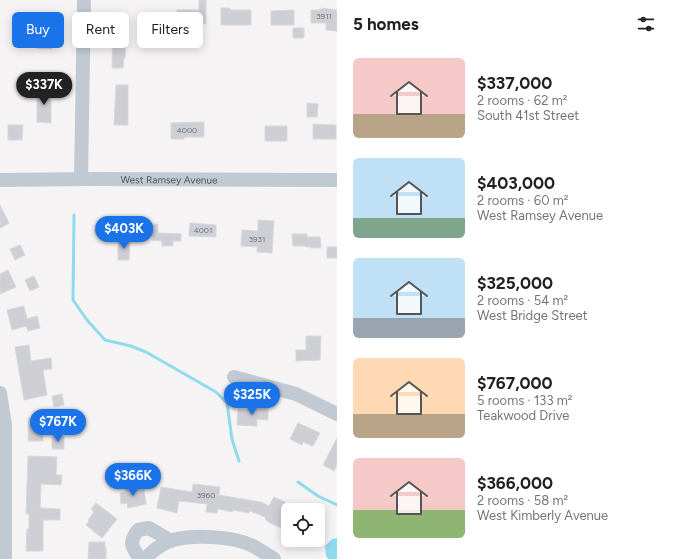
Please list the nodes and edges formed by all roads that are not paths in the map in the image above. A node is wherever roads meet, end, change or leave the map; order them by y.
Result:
1 (84, 0) edge
2 (81, 179) junction
3 (0, 180) edge
4 (337, 180) edge
5 (234, 377) dead end
6 (0, 393) edge
7 (337, 414) edge
8 (3, 510) edge
9 (171, 541) junction
10 (5, 559) edge
11 (140, 559) edge
12 (145, 559) edge
13 (274, 559) edge

1 - 2 street
2 - 3 street, West Ramsey Avenue
2 - 4 street, West Ramsey Avenue
5 - 7 street
6 - 8 street
8 - 10 street
9 - 11 street
9 - 12 street
9 - 13 street

